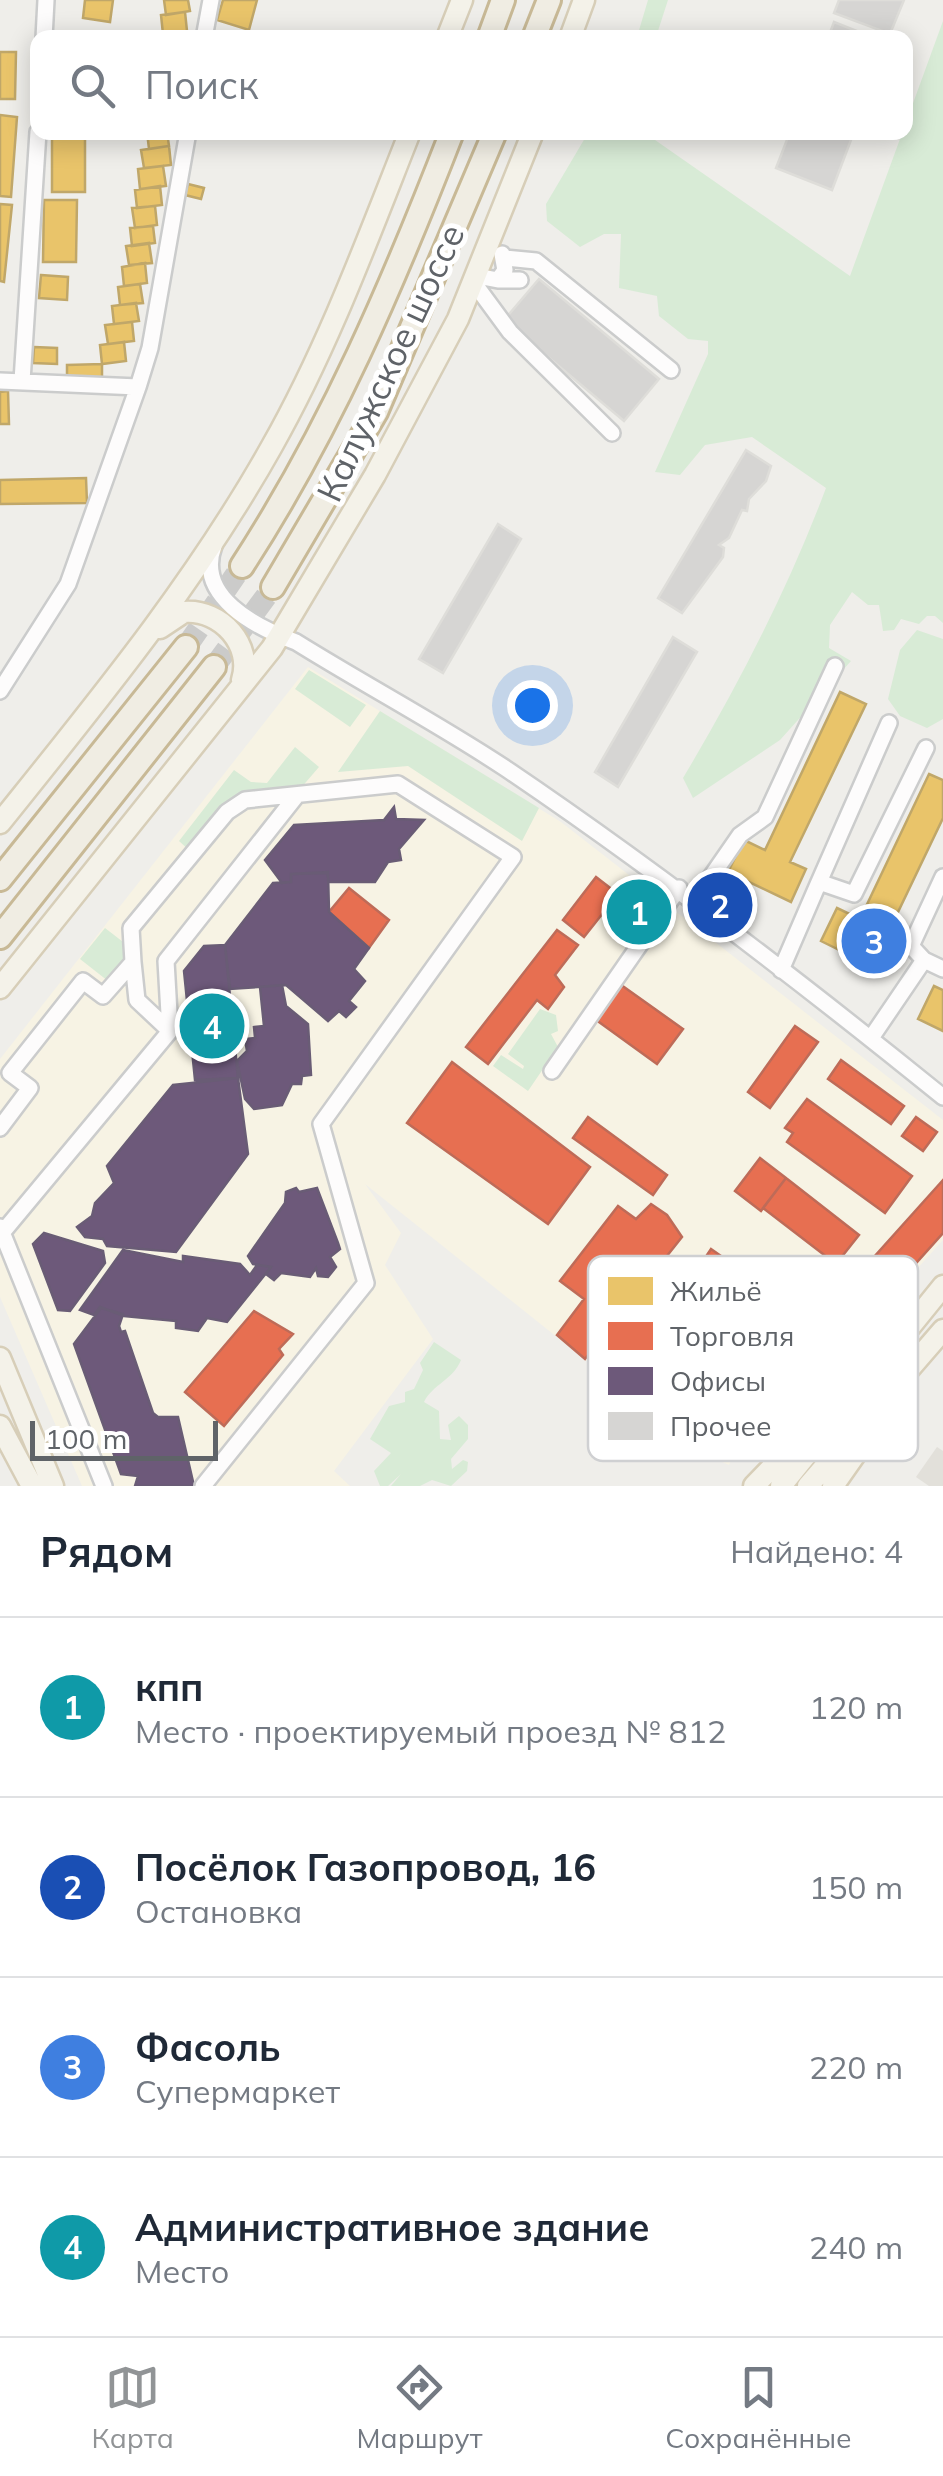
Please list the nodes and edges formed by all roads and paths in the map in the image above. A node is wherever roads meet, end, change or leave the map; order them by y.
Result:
1 (46, 0) edge
2 (210, 0) edge
3 (462, 0) edge
4 (503, 0) edge
5 (584, 0) edge
6 (44, 30) edge
7 (205, 30) edge
8 (450, 30) edge
9 (491, 30) edge
10 (573, 30) edge
11 (37, 140) edge
12 (187, 140) edge
13 (407, 140) edge
14 (449, 140) edge
15 (492, 140) edge
16 (531, 140) edge
17 (497, 251) junction
18 (497, 283) junction
19 (670, 370) dead end
20 (22, 381) junction
21 (0, 382) edge
22 (138, 387) junction
23 (612, 432) dead end
24 (221, 529) junction
25 (242, 566) tunnel mouth
26 (273, 587) tunnel mouth
27 (151, 636) junction
28 (279, 636) junction
29 (186, 647) tunnel mouth
30 (834, 666) dead end
31 (214, 668) tunnel mouth
32 (0, 692) edge
33 (238, 692) junction
34 (889, 723) dead end
35 (926, 748) dead end
36 (297, 795) junction
37 (0, 823) edge
38 (943, 877) edge
39 (0, 878) edge
40 (819, 882) junction
41 (679, 888) junction
42 (695, 900) junction
43 (0, 937) edge
44 (924, 960) junction
45 (133, 962) junction
46 (943, 969) edge
47 (781, 970) junction
48 (0, 988) edge
49 (170, 1031) junction
50 (870, 1038) junction
51 (552, 1071) dead end
52 (943, 1096) edge
53 (0, 1128) edge
54 (1, 1230) edge
55 (943, 1286) edge
56 (918, 1316) edge
57 (938, 1336) edge
58 (0, 1358) edge
59 (918, 1359) edge
60 (918, 1365) edge
61 (0, 1391) edge
62 (0, 1426) edge
63 (30, 1436) junction
64 (778, 1461) edge
65 (801, 1461) edge
66 (830, 1461) edge
67 (850, 1461) edge
68 (32, 1486) edge
69 (53, 1486) edge
70 (104, 1486) edge
71 (203, 1486) edge
72 (754, 1486) edge
73 (781, 1486) edge
74 (808, 1486) edge
75 (833, 1486) edge

1 - 6 street
2 - 7 street
3 - 8 main road
4 - 9 highway
5 - 10 main road
11 - 20 street
12 - 22 street
13 - 24 main road
14 - 25 highway, Калужское шоссе
15 - 26 highway, Калужское шоссе
16 - 17 main road
17 - 18 main road
17 - 19 street
18 - 23 street
18 - 28 main road
20 - 21 street
20 - 22 street
22 - 32 street
24 - 27 main road
24 - 28 street
27 - 33 main road
27 - 37 main road
28 - 33 main road
28 - 41 street
29 - 39 highway
30 - 42 street
31 - 43 highway
33 - 48 main road
34 - 40 street
35 - 40 street
36 - 45 street
36 - 49 street
36 - 71 street
38 - 44 street
40 - 47 street
41 - 42 street
41 - 51 street
42 - 47 street
44 - 46 street
44 - 50 street
45 - 49 street
45 - 53 street
47 - 50 street
49 - 54 street
50 - 52 street
54 - 70 street
55 - 56 main road
57 - 59 main road
57 - 60 main road
58 - 63 main road
61 - 63 main road
62 - 68 main road
63 - 69 main road
64 - 72 main road
65 - 73 main road
66 - 74 main road
67 - 75 main road

